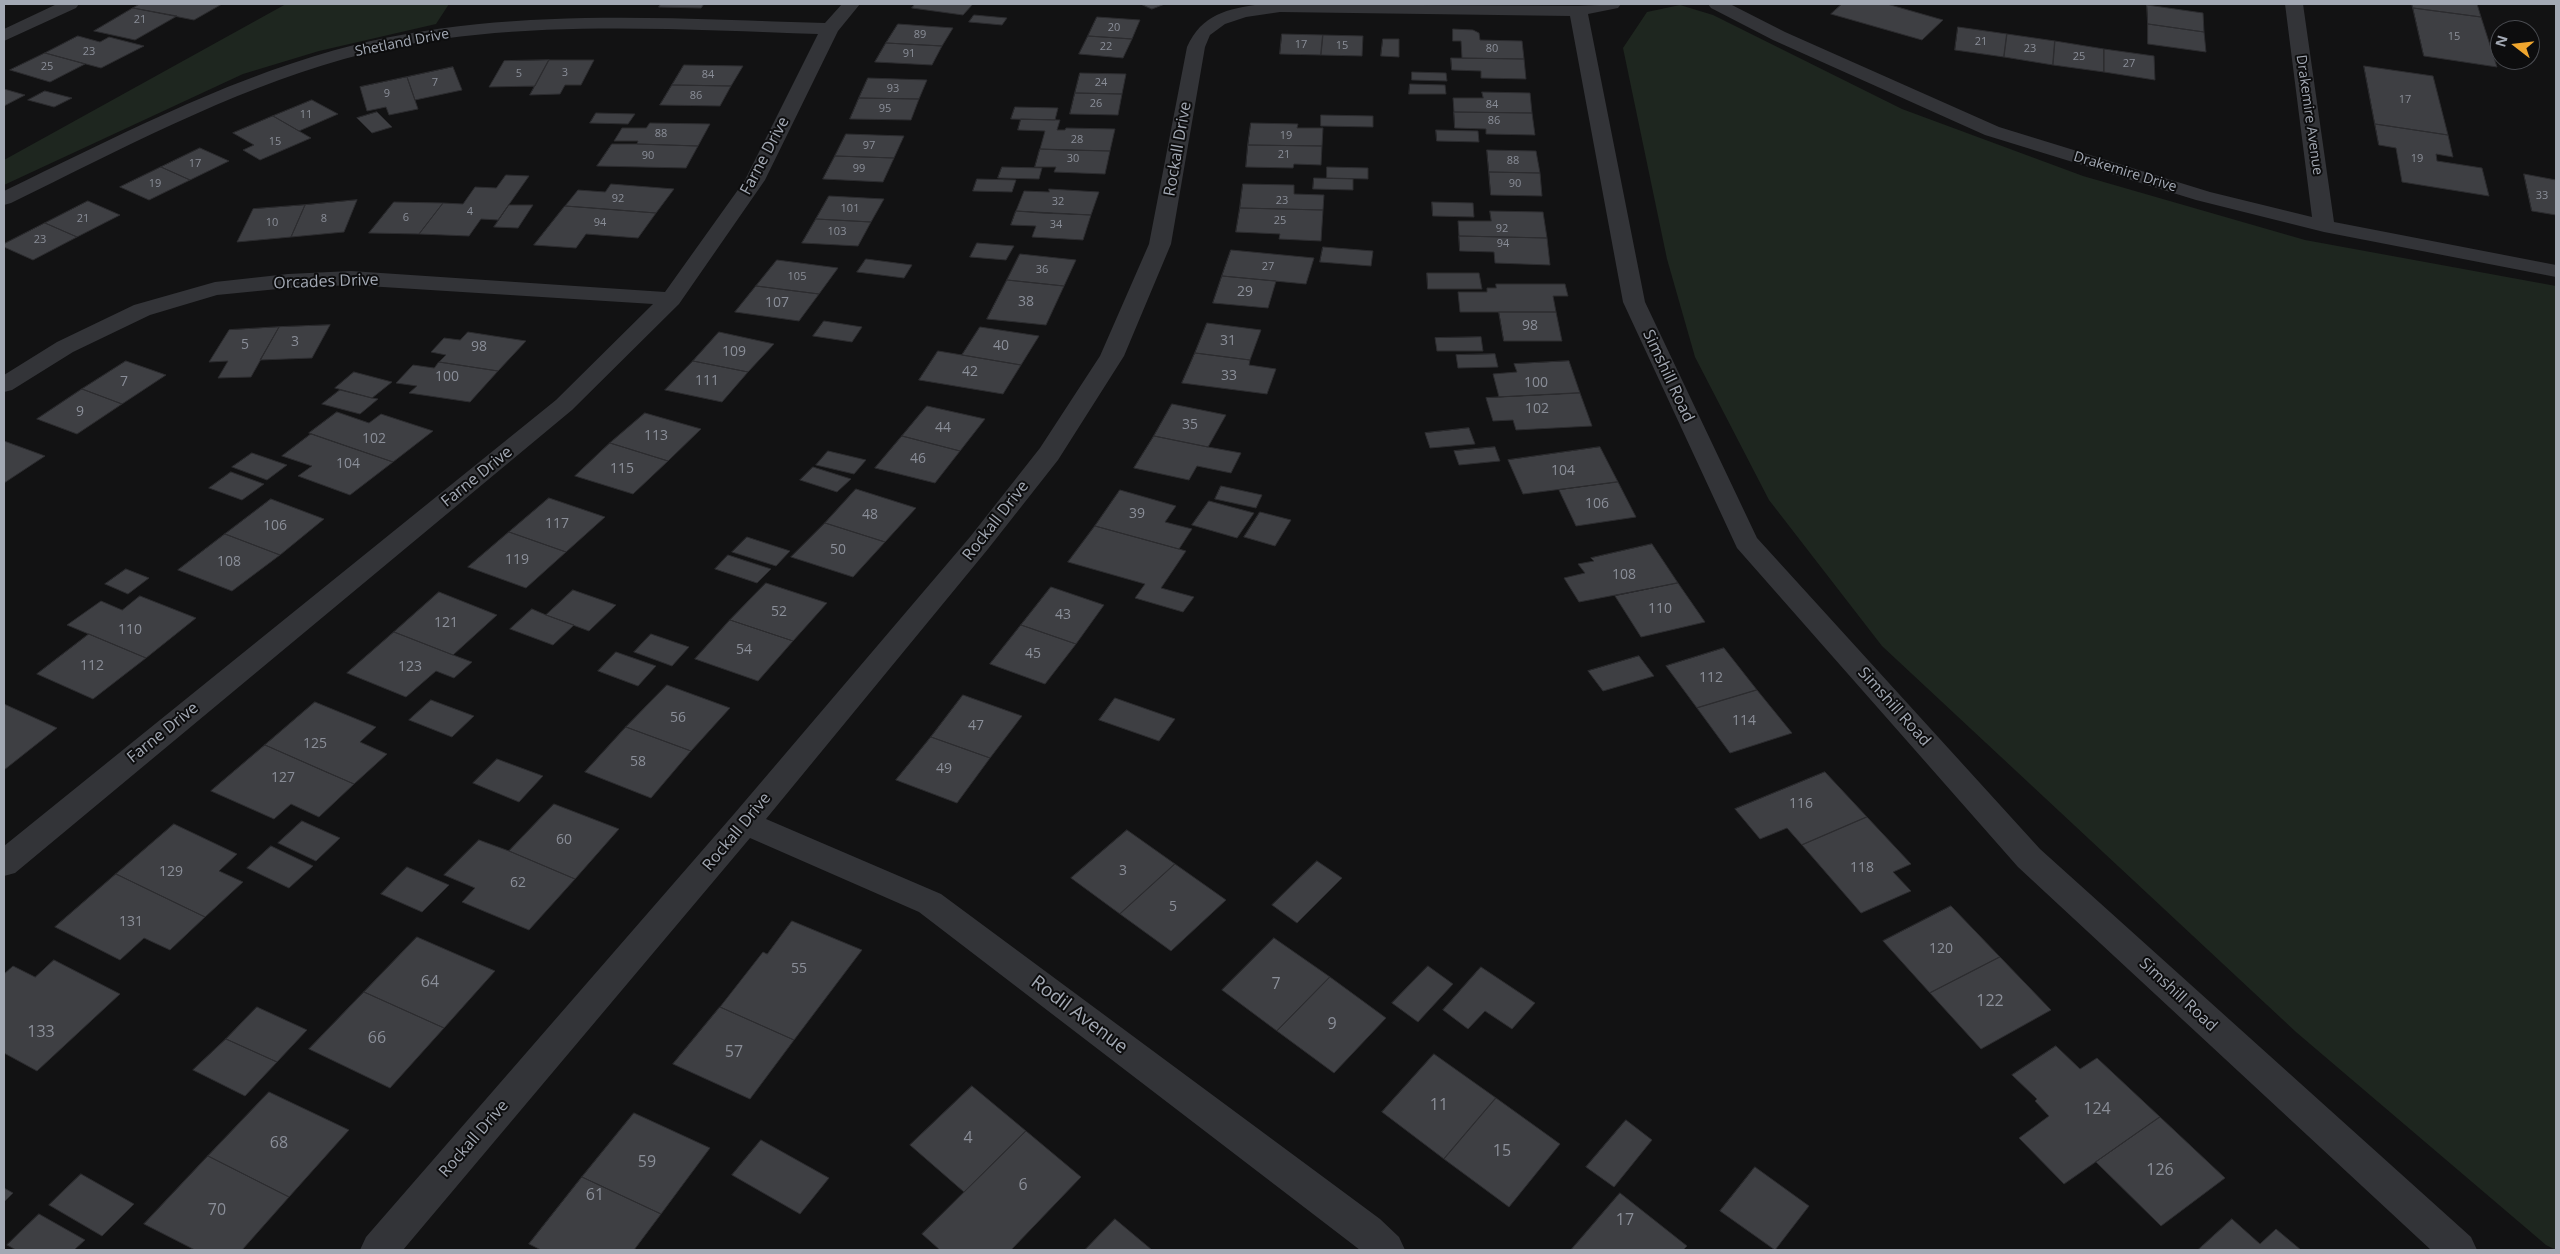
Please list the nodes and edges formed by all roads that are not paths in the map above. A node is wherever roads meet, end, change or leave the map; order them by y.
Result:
1 (70, 4) edge
2 (851, 4) edge
3 (1612, 4) edge
4 (1717, 4) edge
5 (2294, 4) edge
6 (1578, 11) junction
7 (830, 29) junction
8 (4, 36) edge
9 (4, 199) edge
10 (2324, 226) junction
11 (2556, 271) edge
12 (671, 299) junction
13 (4, 385) edge
14 (745, 823) junction
15 (4, 864) edge
16 (379, 1250) edge
17 (1386, 1250) edge
18 (2458, 1250) edge

1 - 8 street
2 - 7 street, Farne Drive
3 - 6 street, Rockall Drive
4 - 10 street, Drakemire Drive
5 - 10 street, Drakemire Avenue
6 - 14 street, Rockall Drive
6 - 18 street, Simshill Road
7 - 9 street, Shetland Drive
7 - 12 street, Farne Drive
10 - 11 street, Drakemire Drive
12 - 13 street, Orcades Drive
12 - 15 street, Farne Drive
14 - 16 street, Rockall Drive
14 - 17 street, Rodil Avenue

